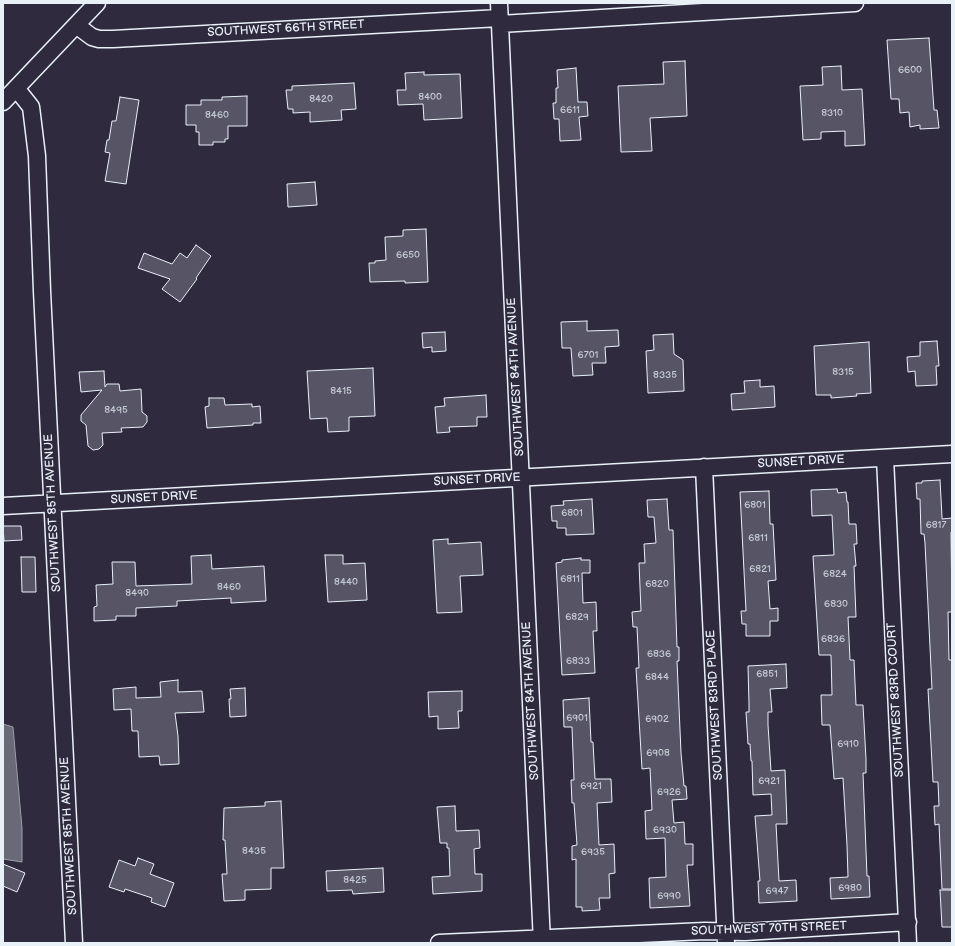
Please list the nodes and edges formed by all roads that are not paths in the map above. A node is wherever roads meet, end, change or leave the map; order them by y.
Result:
1 (97, 3) edge
2 (855, 3) edge
3 (500, 15) edge
4 (76, 25) junction
5 (16, 88) junction
6 (3, 102) edge
7 (952, 454) edge
8 (885, 458) junction
9 (704, 467) junction
10 (521, 478) junction
11 (53, 503) junction
12 (3, 506) edge
13 (908, 922) junction
14 (726, 937) edge
15 (542, 940) edge
16 (74, 943) edge
17 (439, 943) edge
18 (908, 943) edge

1 - 4 street
2 - 3 street, SOUTHWEST 66TH STREET
3 - 4 street, SOUTHWEST 66TH STREET
3 - 10 street, SOUTHWEST 84TH AVENUE
4 - 5 street
5 - 6 street
5 - 11 street, SOUTHWEST 85TH AVENUE
7 - 8 street, SUNSET DRIVE
8 - 9 street, SUNSET DRIVE
8 - 13 street, SOUTHWEST 83RD COURT
9 - 10 street, SUNSET DRIVE
9 - 14 street, SOUTHWEST 83RD PLACE
10 - 11 street, SUNSET DRIVE
10 - 15 street, SOUTHWEST 84TH AVENUE
11 - 12 street, SUNSET DRIVE
11 - 16 street, SOUTHWEST 85TH AVENUE
13 - 14 street, SOUTHWEST 70TH STREET
13 - 18 street, SOUTHWEST 83RD COURT
14 - 15 street, SOUTHWEST 70TH STREET
15 - 17 street, SOUTHWEST 70TH STREET

